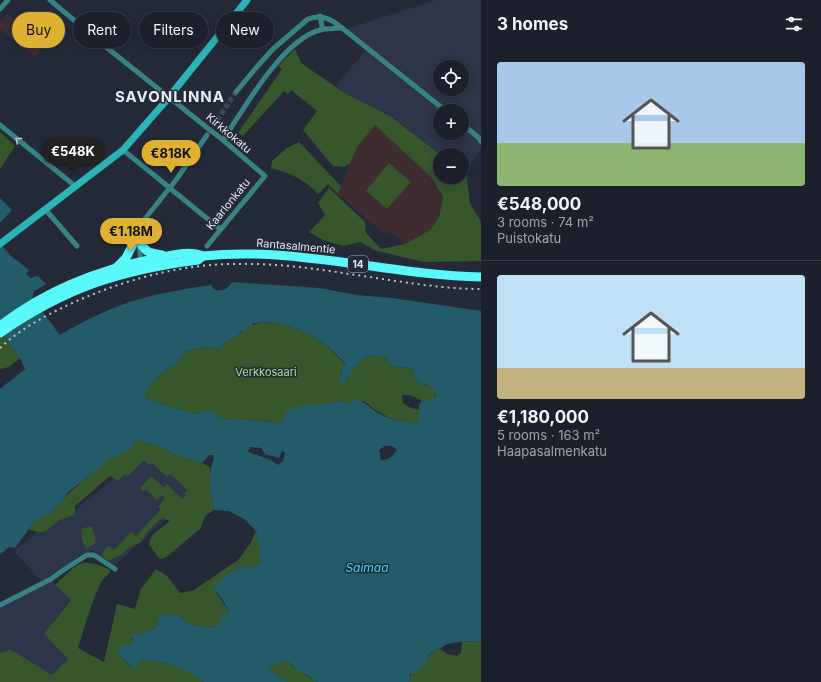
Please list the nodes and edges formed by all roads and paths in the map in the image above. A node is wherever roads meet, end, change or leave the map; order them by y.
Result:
1 (8, 0) edge
2 (50, 0) edge
3 (246, 0) edge
4 (0, 9) edge
5 (320, 16) junction
6 (343, 29) junction
7 (321, 30) junction
8 (236, 92) tunnel mouth
9 (169, 97) junction
10 (437, 104) edge
11 (0, 125) edge
12 (469, 130) edge
13 (207, 135) tunnel mouth
14 (223, 140) junction
15 (481, 142) edge
16 (123, 150) junction
17 (265, 176) joint
18 (75, 186) junction
19 (45, 209) junction
20 (220, 229) junction
21 (139, 236) junction
22 (0, 244) edge
23 (78, 246) dead end
24 (206, 252) junction
25 (171, 255) junction
26 (141, 265) junction
27 (116, 268) junction
28 (481, 277) edge
29 (46, 299) junction
30 (0, 326) edge
31 (0, 334) edge
32 (116, 569) dead end
33 (0, 605) edge

1 - 4 street
2 - 9 street, Kirkkokatu
3 - 9 main road
5 - 6 street
5 - 7 street
5 - 8 street
6 - 7 street
6 - 10 street
7 - 14 street
9 - 14 street, Kirkkokatu, bridge
9 - 16 main road
18 -> 11 street
12 - 15 street
13 - 21 street
14 - 17 street, Kirkkokatu
16 - 18 main road
16 - 20 street, bridge
17 - 20 street, Kaarlonkatu
18 - 19 main road
19 - 22 main road
19 - 23 street
20 - 24 street, Kaarlonkatu
21 - 25 highway
21 - 26 street
21 - 27 highway
24 - 25 highway, Rantasalmentie / 14
24 - 26 highway, Rantasalmentie / 14
24 - 28 highway, Rantasalmentie / 14
25 - 26 highway, Rantasalmentie / 14
26 - 27 highway, Rantasalmentie / 14
26 - 29 highway, Rantasalmentie / 14
27 - 29 highway, 14
29 - 30 highway, 14
29 - 31 highway, Rantasalmentie / 14
32 - 33 street

